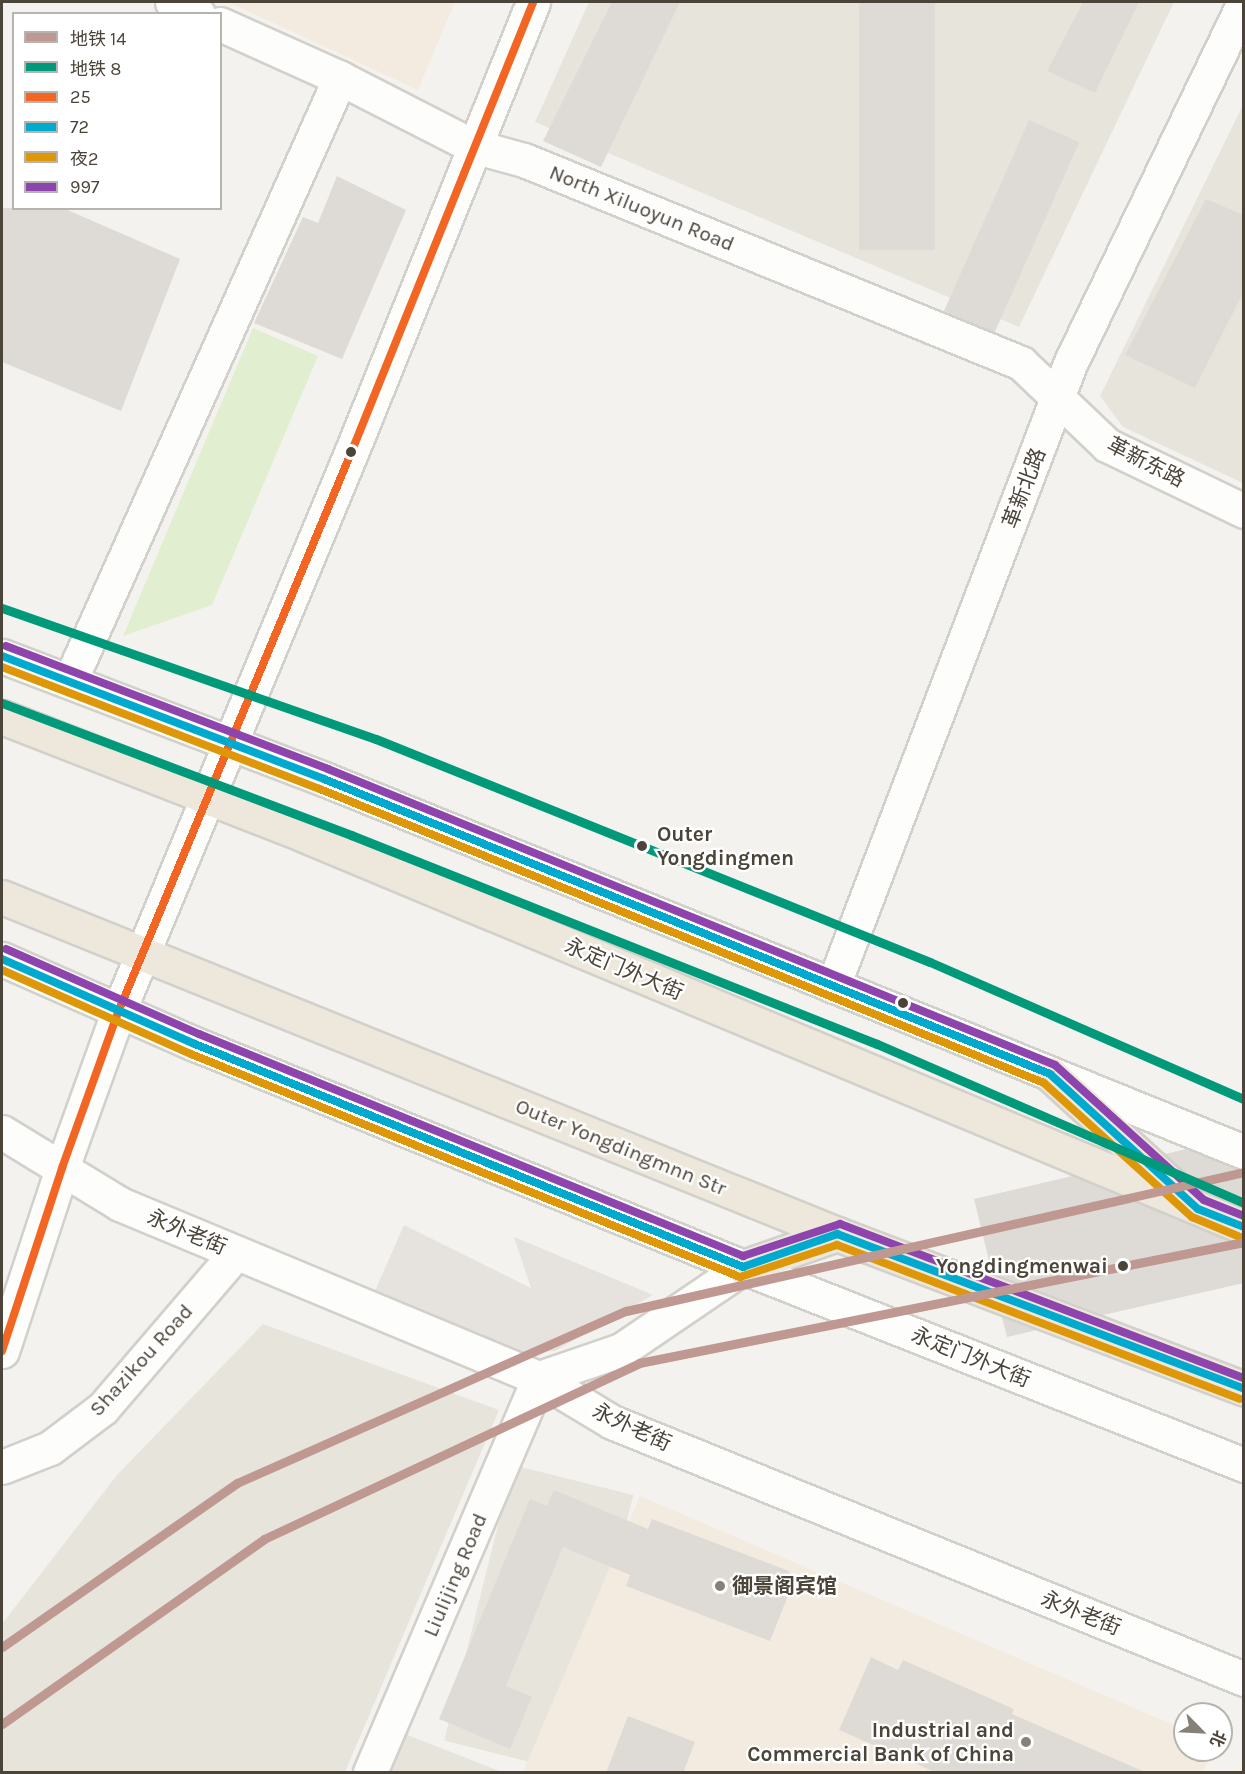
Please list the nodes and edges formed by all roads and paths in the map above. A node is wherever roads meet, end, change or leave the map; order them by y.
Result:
1 (172, 2) edge
2 (533, 2) edge
3 (1244, 2) edge
4 (194, 12) edge
5 (222, 25) edge
6 (340, 78) junction
7 (473, 146) junction
8 (1058, 399) junction
9 (1244, 511) edge
10 (2, 656) edge
11 (70, 681) junction
12 (2, 717) edge
13 (230, 742) junction
14 (207, 797) junction
15 (2, 897) edge
16 (141, 954) junction
17 (2, 959) edge
18 (833, 986) junction
19 (119, 1010) junction
20 (1050, 1074) junction
21 (2, 1132) edge
22 (1244, 1152) edge
23 (62, 1168) junction
24 (1198, 1209) junction
25 (1244, 1227) edge
26 (837, 1234) junction
27 (236, 1253) junction
28 (743, 1267) junction
29 (2, 1352) edge
30 (539, 1378) junction
31 (1244, 1389) edge
32 (1244, 1465) edge
33 (2, 1467) edge
34 (1244, 1679) edge
35 (370, 1773) edge

1 - 4 street
2 - 7 street
3 - 8 street, 革新北路
5 - 6 street, North Xiluoyun Road
6 - 7 street, North Xiluoyun Road
6 - 11 street
7 - 8 street, North Xiluoyun Road
7 - 13 street
8 - 9 street, 革新东路
8 - 18 street, 革新北路
10 - 11 street
11 - 13 street
12 - 14 highway, 永定门外大街
13 - 14 street
13 - 18 street
14 - 16 street
14 - 24 highway, 永定门外大街
15 - 16 highway, Outer Yongdingmnn Str
16 - 19 street
16 - 26 highway, Outer Yongdingmnn Str
17 - 19 street, 永定门外大街
18 - 20 street
19 - 23 street
19 - 28 street, 永定门外大街
20 - 22 street
20 - 24 highway
21 - 23 street, 永外老街
23 - 27 street, 永外老街
23 - 29 street
24 - 25 highway, 永定门外大街
26 - 28 highway
26 - 31 highway, Outer Yongdingmnn Str
27 - 30 street, 永外老街
27 - 33 street, Shazikou Road
28 - 30 street
28 - 32 street, 永定门外大街
30 - 34 street, 永外老街
30 - 35 street, Liulijing Road

